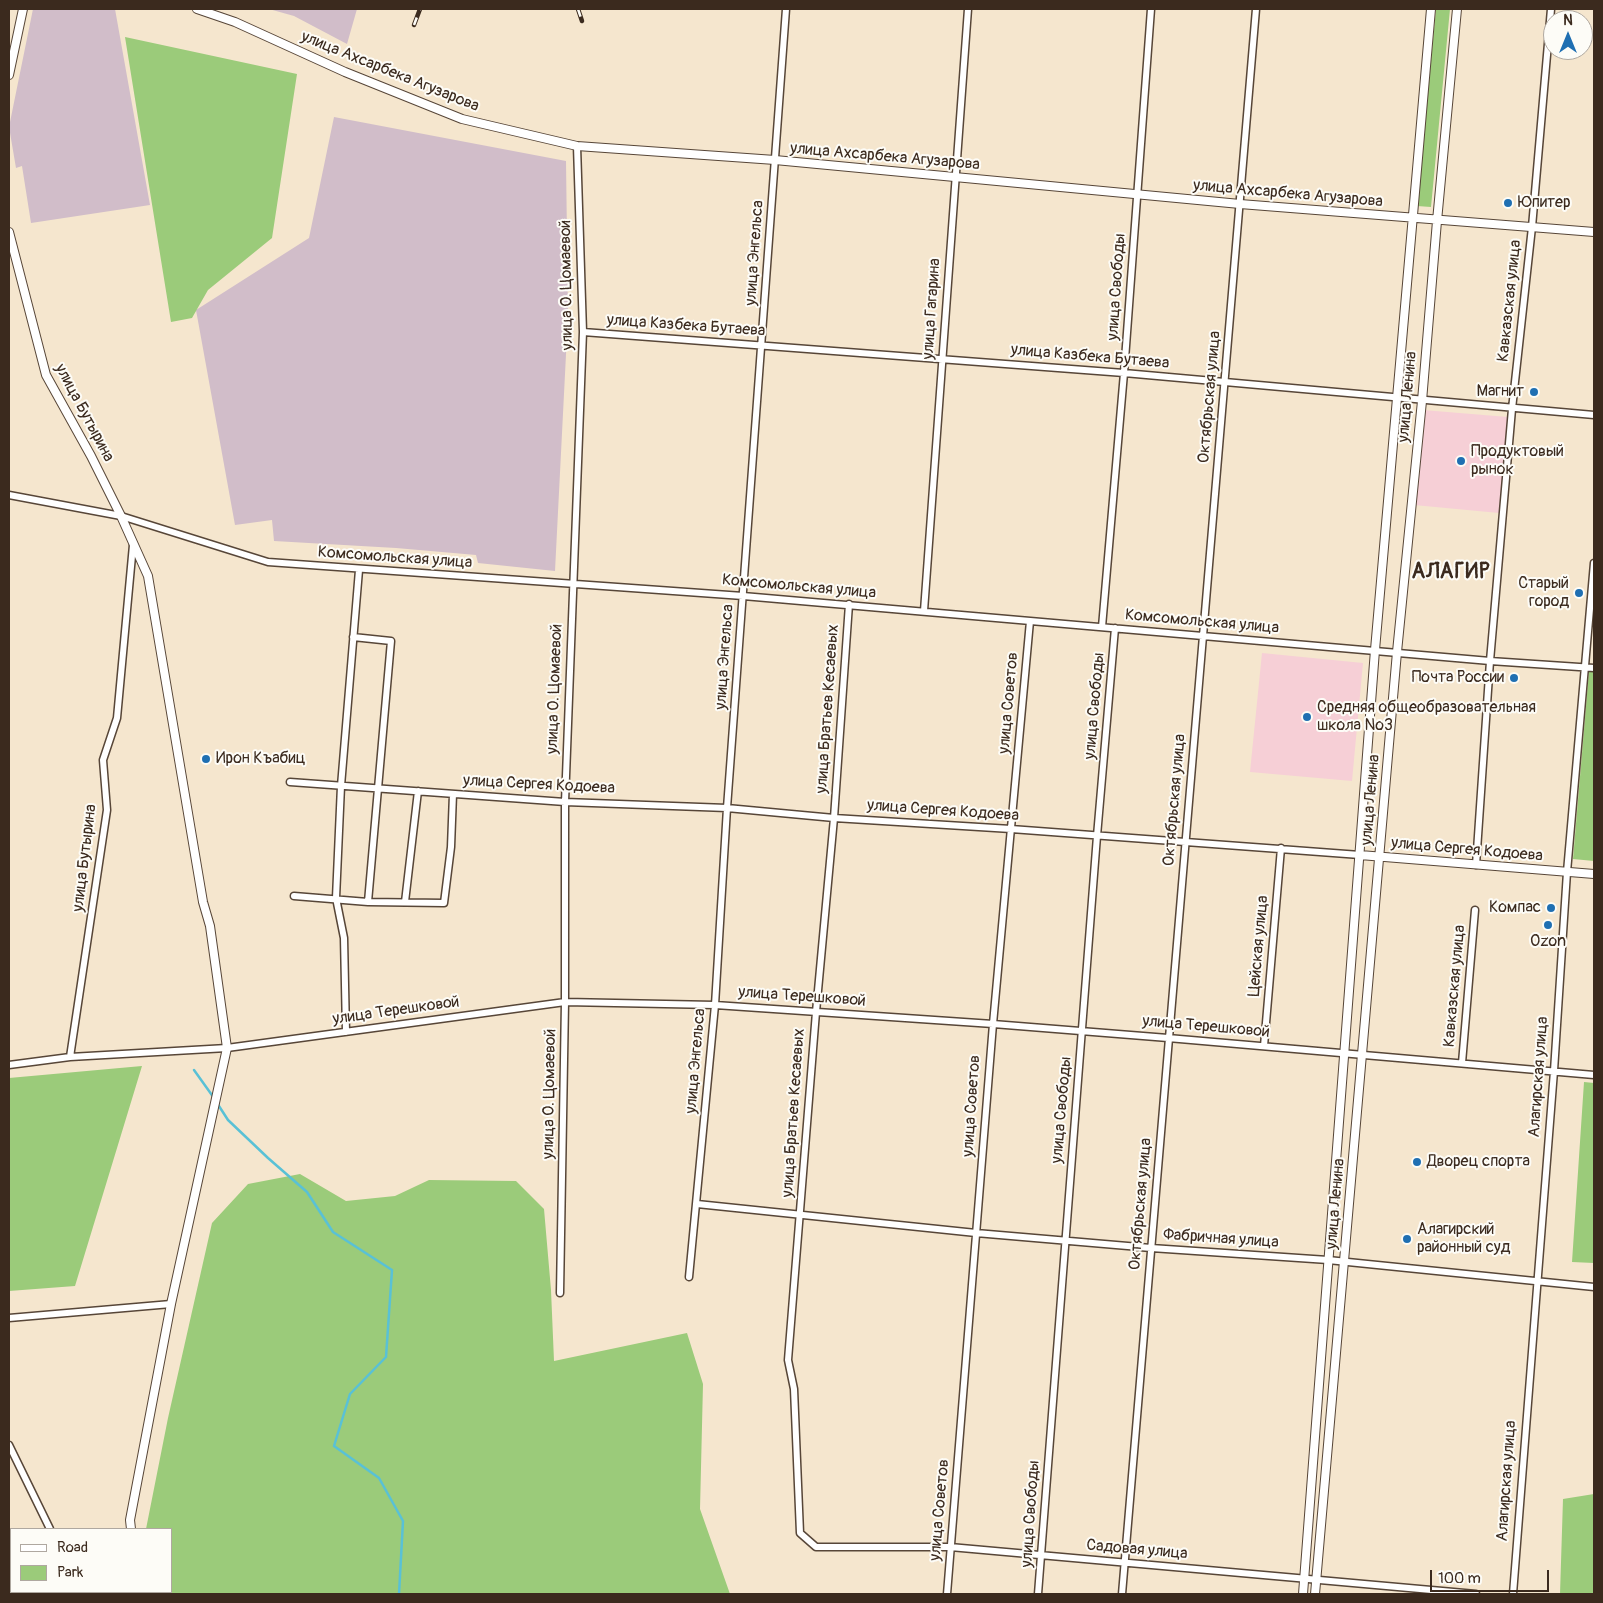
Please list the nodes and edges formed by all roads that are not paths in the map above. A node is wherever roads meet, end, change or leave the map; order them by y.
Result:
1 (23, 9) edge
2 (197, 9) edge
3 (786, 9) edge
4 (968, 9) edge
5 (1151, 9) edge
6 (1256, 9) edge
7 (1431, 9) edge
8 (1457, 9) edge
9 (1551, 9) edge
10 (9, 75) edge
11 (577, 146) junction
12 (775, 160) junction
13 (956, 178) junction
14 (1138, 195) junction
15 (1240, 204) junction
16 (1411, 219) junction
17 (1437, 220) junction
18 (1532, 227) junction
19 (9, 232) edge
20 (1594, 232) edge
21 (583, 332) junction
22 (762, 345) junction
23 (942, 359) junction
24 (1124, 374) junction
25 (1224, 382) junction
26 (1397, 398) junction
27 (1422, 401) junction
28 (1512, 409) junction
29 (1594, 415) edge
30 (9, 495) edge
31 (122, 516) junction
32 (134, 544) junction
33 (1594, 563) edge
34 (359, 570) junction
35 (572, 583) junction
36 (743, 596) junction
37 (849, 604) junction
38 (924, 611) junction
39 (1030, 621) junction
40 (1102, 627) junction
41 (1115, 628) junction
42 (1204, 636) junction
43 (353, 637) junction
44 (1375, 650) junction
45 (1397, 652) junction
46 (1490, 661) junction
47 (1584, 667) junction
48 (1594, 668) edge
49 (290, 782) dead end
50 (341, 786) junction
51 (378, 788) junction
52 (418, 791) junction
53 (453, 794) junction
54 (566, 802) junction
55 (727, 808) junction
56 (834, 818) junction
57 (1011, 829) junction
58 (1097, 836) junction
59 (1186, 841) junction
60 (1281, 848) junction
61 (1360, 855) junction
62 (1380, 857) junction
63 (1476, 865) junction
64 (1567, 872) junction
65 (1594, 874) edge
66 (294, 896) dead end
67 (336, 898) junction
68 (368, 902) junction
69 (405, 902) junction
70 (1475, 910) dead end
71 (565, 1002) junction
72 (715, 1005) junction
73 (816, 1012) junction
74 (992, 1024) junction
75 (1083, 1031) junction
76 (346, 1032) junction
77 (1168, 1038) junction
78 (1264, 1046) junction
79 (227, 1048) junction
80 (1344, 1054) junction
81 (1363, 1055) junction
82 (70, 1058) junction
83 (1462, 1063) junction
84 (9, 1065) edge
85 (1554, 1071) junction
86 (1594, 1075) edge
87 (697, 1204) junction
88 (800, 1215) junction
89 (976, 1233) junction
90 (1066, 1240) junction
91 (1151, 1248) junction
92 (1328, 1260) junction
93 (1345, 1262) junction
94 (689, 1277) dead end
95 (1536, 1281) junction
96 (1594, 1287) edge
97 (560, 1292) dead end
98 (171, 1304) junction
99 (9, 1318) edge
100 (9, 1445) edge
101 (50, 1528) edge
102 (131, 1528) edge
103 (800, 1533) joint
104 (950, 1547) junction
105 (1042, 1555) junction
106 (1125, 1563) junction
107 (1304, 1579) junction
108 (1317, 1580) junction
109 (947, 1594) edge
110 (1038, 1594) edge
111 (1122, 1594) edge
112 (1303, 1594) edge
113 (1315, 1594) edge
114 (1476, 1594) edge
115 (1512, 1594) edge

1 - 10 street
2 - 11 street, улица Ахсарбека Агузарова
3 - 12 street, улица Энгельса
4 - 13 street, улица Гагарина
5 - 14 street, улица Свободы
6 - 15 street, Октябрьская улица
7 - 16 street, улица Ленина
8 - 17 street, улица Ленина
9 - 18 street, Кавказская улица
11 - 12 street, улица Ахсарбека Агузарова
11 - 21 street, улица О. Цомаевой
12 - 13 street, улица Ахсарбека Агузарова
12 - 22 street, улица Энгельса
13 - 14 street, улица Ахсарбека Агузарова
13 - 23 street, улица Гагарина
14 - 15 street, улица Ахсарбека Агузарова
14 - 24 street, улица Свободы
15 - 16 street, улица Ахсарбека Агузарова
15 - 25 street, Октябрьская улица
16 - 17 street, улица Ахсарбека Агузарова
16 - 26 street, улица Ленина
17 - 18 street, улица Ахсарбека Агузарова
17 - 27 street, улица Ленина
18 - 20 street, улица Ахсарбека Агузарова
18 - 28 street, Кавказская улица
19 - 31 street, улица Бутырина
21 - 22 street, улица Казбека Бутаева
21 - 35 street, улица О. Цомаевой
22 - 23 street, улица Казбека Бутаева
22 - 36 street, улица Энгельса
23 - 24 street, улица Казбека Бутаева
23 - 38 street, улица Гагарина
24 - 25 street, улица Казбека Бутаева
24 - 40 street, улица Свободы
25 - 26 street, улица Казбека Бутаева
25 - 42 street, Октябрьская улица
26 - 27 street, улица Казбека Бутаева
26 - 44 street, улица Ленина
27 - 28 street, улица Казбека Бутаева
27 - 45 street, улица Ленина
28 - 29 street, улица Казбека Бутаева
28 - 46 street, Кавказская улица
30 - 31 street, Комсомольская улица
31 - 32 street, улица Бутырина
31 - 34 street, Комсомольская улица
32 - 79 street, улица Бутырина
32 - 82 street, улица Бутырина
33 - 47 street, Алагирская улица
34 - 35 street, Комсомольская улица
34 - 43 street
35 - 36 street, Комсомольская улица
35 - 54 street, улица О. Цомаевой
36 - 37 street, Комсомольская улица
36 - 55 street, улица Энгельса
37 - 38 street, Комсомольская улица
37 - 56 street, улица Братьев Кесаевых
38 - 39 street, Комсомольская улица
39 - 40 street, Комсомольская улица
39 - 57 street, улица Советов
40 - 41 street, Комсомольская улица
41 - 42 street, Комсомольская улица
41 - 58 street, улица Свободы
42 - 44 street, Комсомольская улица
42 - 59 street, Октябрьская улица
43 - 50 street
43 - 51 street
44 - 45 street, Комсомольская улица
44 - 61 street, улица Ленина
45 - 46 street, Комсомольская улица
45 - 62 street, улица Ленина
46 - 47 street, Комсомольская улица
46 - 63 street, Кавказская улица
47 - 48 street, Комсомольская улица
47 - 64 street, Алагирская улица
49 - 50 street, улица Сергея Кодоева
50 - 51 street, улица Сергея Кодоева
50 - 67 street
51 - 52 street, улица Сергея Кодоева
51 - 68 street
52 - 53 street, улица Сергея Кодоева
52 - 69 street
53 - 54 street, улица Сергея Кодоева
53 - 69 street
54 - 55 street, улица Сергея Кодоева
54 - 71 street, улица О. Цомаевой
55 - 56 street, улица Сергея Кодоева
55 - 72 street, улица Энгельса
56 - 57 street, улица Сергея Кодоева
56 - 73 street, улица Братьев Кесаевых
57 - 58 street, улица Сергея Кодоева
57 - 74 street, улица Советов
58 - 59 street, улица Сергея Кодоева
58 - 75 street, улица Свободы
59 - 60 street, улица Сергея Кодоева
59 - 77 street, Октябрьская улица
60 - 61 street, улица Сергея Кодоева
60 - 78 street, Цейская улица
61 - 62 street, улица Сергея Кодоева
61 - 80 street, улица Ленина
62 - 63 street, улица Сергея Кодоева
62 - 81 street, улица Ленина
63 - 64 street, улица Сергея Кодоева
64 - 65 street, улица Сергея Кодоева
64 - 85 street, Алагирская улица
66 - 67 street
67 - 68 street
67 - 76 street
68 - 69 street
70 - 83 street, Кавказская улица
71 - 72 street, улица Терешковой
71 - 76 street, улица Терешковой
71 - 97 street, улица О. Цомаевой
72 - 73 street, улица Терешковой
72 - 87 street, улица Энгельса
73 - 74 street, улица Терешковой
73 - 88 street, улица Братьев Кесаевых
74 - 75 street, улица Терешковой
74 - 89 street, улица Советов
75 - 77 street, улица Терешковой
75 - 90 street, улица Свободы
76 - 79 street, улица Терешковой
77 - 78 street, улица Терешковой
77 - 91 street, Октябрьская улица
78 - 80 street, улица Терешковой
79 - 82 street, улица Терешковой
79 - 98 street
80 - 81 street, улица Терешковой
80 - 92 street, улица Ленина
81 - 83 street, улица Терешковой
81 - 93 street, улица Ленина
82 - 84 street, улица Терешковой
83 - 85 street, улица Терешковой
85 - 86 street, улица Терешковой
85 - 95 street, Алагирская улица
87 - 88 street, Фабричная улица
87 - 94 street, улица Энгельса
88 - 89 street, Фабричная улица
88 - 103 street, улица Братьев Кесаевых
89 - 90 street, Фабричная улица
89 - 104 street, улица Советов
90 - 91 street, Фабричная улица
90 - 105 street, улица Свободы
91 - 92 street, Фабричная улица
91 - 106 street, Октябрьская улица
92 - 93 street, Фабричная улица
92 - 107 street, улица Ленина
93 - 95 street, Фабричная улица
93 - 108 street, улица Ленина
95 - 96 street, Фабричная улица
95 - 115 street, Алагирская улица
98 - 99 street
98 - 102 street
100 - 101 street
103 - 104 street, Садовая улица
104 - 105 street, Садовая улица
104 - 109 street, улица Советов
105 - 106 street, Садовая улица
105 - 110 street, улица Свободы
106 - 107 street, Садовая улица
106 - 111 street, Октябрьская улица
107 - 108 street, Садовая улица
107 - 112 street, улица Ленина
108 - 113 street, улица Ленина
108 - 114 street, Садовая улица

